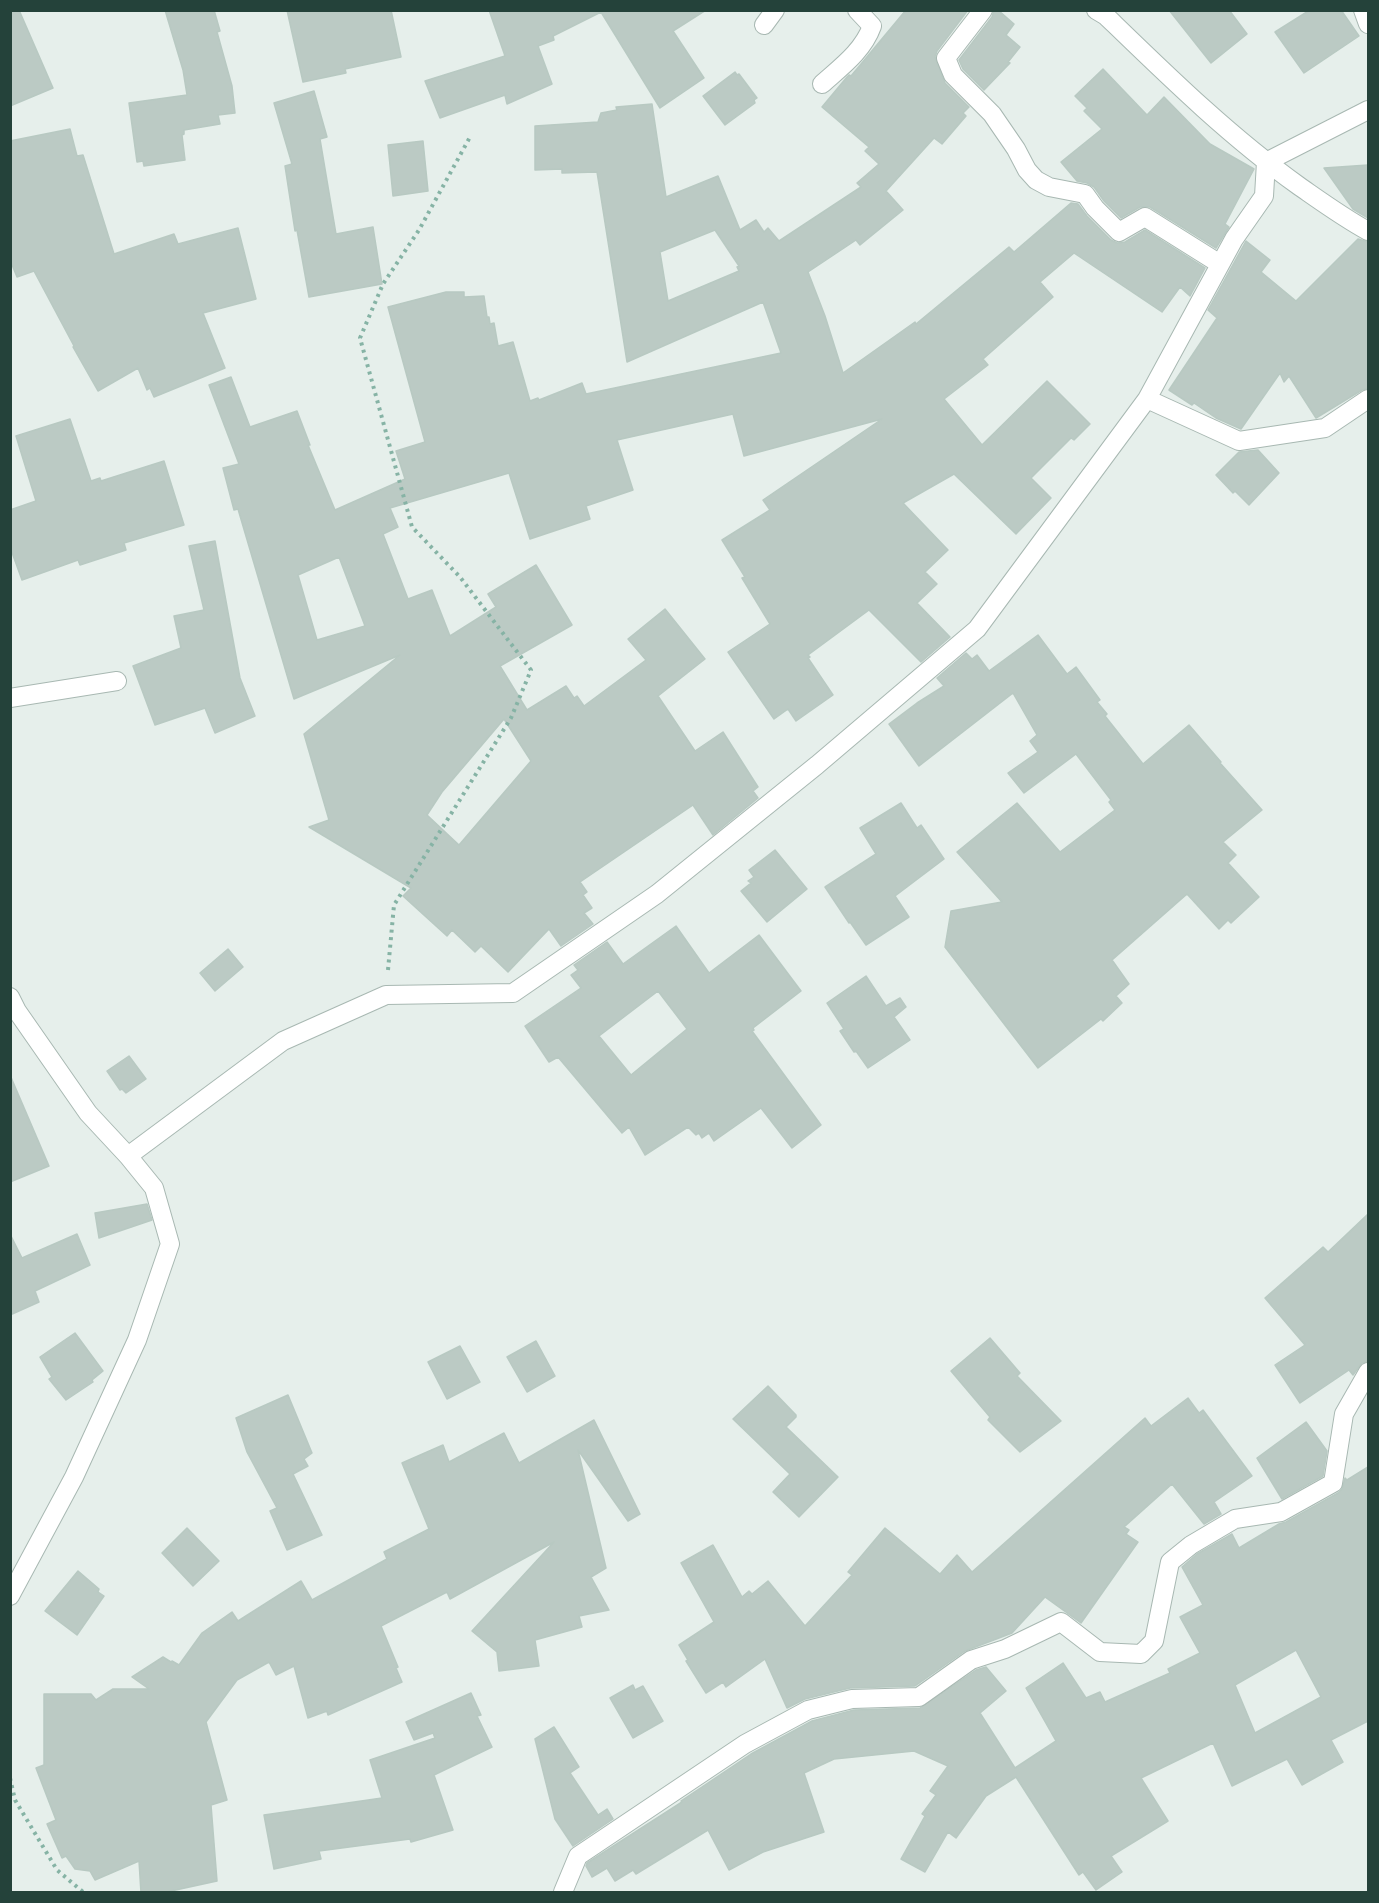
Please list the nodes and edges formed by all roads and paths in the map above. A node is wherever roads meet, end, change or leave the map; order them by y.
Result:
1 (857, 10) edge
2 (983, 10) edge
3 (1096, 10) edge
4 (1363, 10) edge
5 (1368, 24) edge
6 (822, 84) dead end
7 (1368, 110) edge
8 (470, 137) dead end
9 (1266, 162) junction
10 (1368, 231) edge
11 (1220, 264) junction
12 (1147, 399) junction
13 (1368, 399) edge
14 (117, 681) dead end
15 (10, 698) edge
16 (386, 995) junction
17 (10, 997) edge
18 (128, 1155) junction
19 (1368, 1372) edge
20 (10, 1596) edge
21 (10, 1778) edge
22 (83, 1893) edge
23 (562, 1893) edge

1 - 6 street
2 - 11 street
3 - 9 street
4 - 5 street
7 - 9 street
8 - 16 path
9 - 10 street
9 - 11 street
11 - 12 street
12 - 13 street
12 - 16 street
14 - 15 street
16 - 18 street
17 - 18 street
18 - 20 street
19 - 23 street
21 - 22 path

